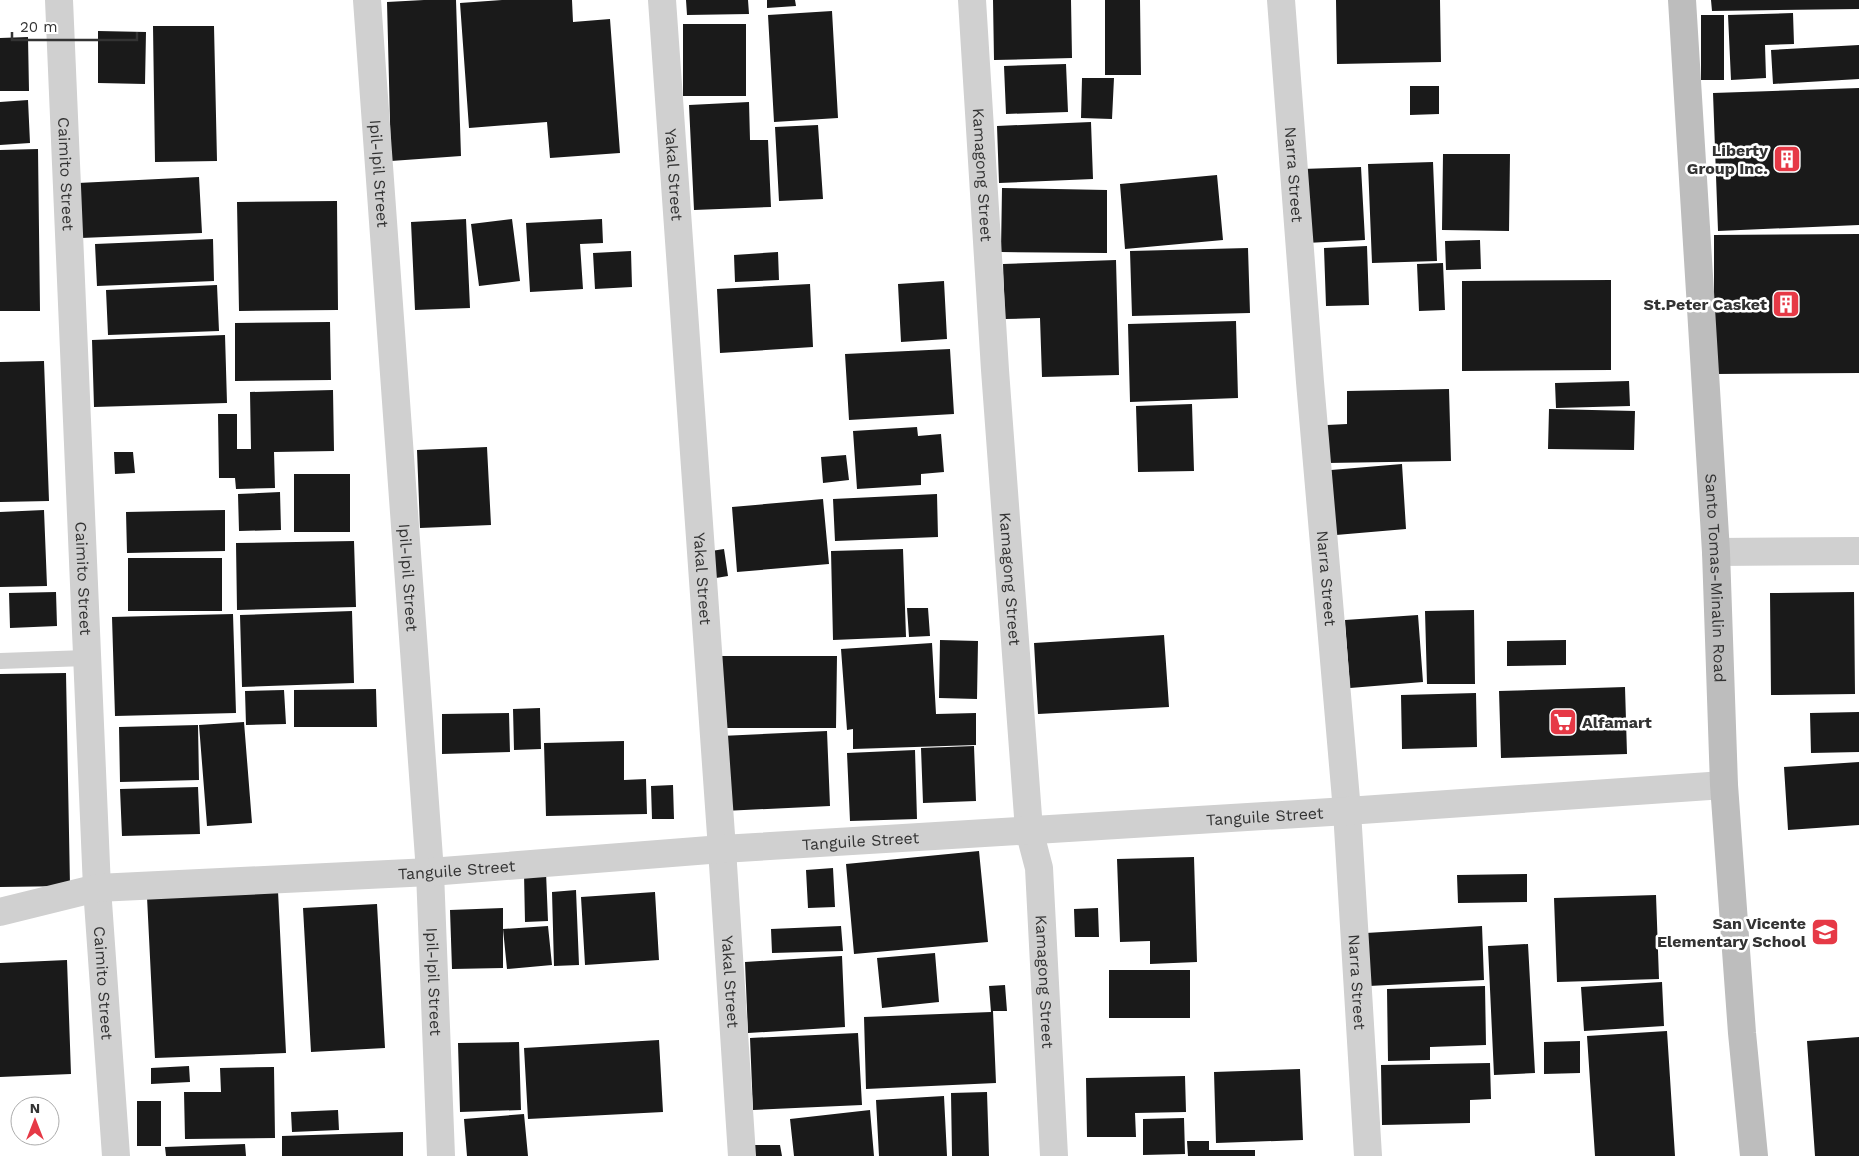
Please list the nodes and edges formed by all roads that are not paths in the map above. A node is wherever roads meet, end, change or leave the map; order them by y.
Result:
1 (59, 0) edge
2 (367, 0) edge
3 (662, 0) edge
4 (972, 0) edge
5 (1281, 0) edge
6 (1682, 0) edge
7 (1859, 551) edge
8 (1716, 552) junction
9 (86, 658) junction
10 (0, 661) edge
11 (1724, 785) junction
12 (1347, 811) junction
13 (1029, 830) junction
14 (722, 849) junction
15 (430, 872) junction
16 (97, 888) junction
17 (0, 912) edge
18 (116, 1156) edge
19 (441, 1156) edge
20 (742, 1156) edge
21 (1054, 1156) edge
22 (1368, 1156) edge
23 (1754, 1156) edge

1 - 9 street, Caimito Street
2 - 15 street, Ipil-Ipil Street
3 - 14 street, Yakal Street
4 - 13 street, Kamagong Street
5 - 12 street, Narra Street
6 - 8 main road, Santo Tomas-Minalin Road
7 - 8 street
8 - 11 main road, Santo Tomas-Minalin Road
9 - 10 lane
9 - 16 street, Caimito Street
11 - 12 street, Tanguile Street
11 - 23 main road, Santo Tomas-Minalin Road
12 - 13 street, Tanguile Street
12 - 22 street, Narra Street
13 - 14 street, Tanguile Street
13 - 21 street, Kamagong Street
14 - 15 street, Tanguile Street
14 - 20 street, Yakal Street
15 - 16 street, Tanguile Street
15 - 19 street, Ipil-Ipil Street
16 - 17 street, Tanguile Street
16 - 18 street, Caimito Street

